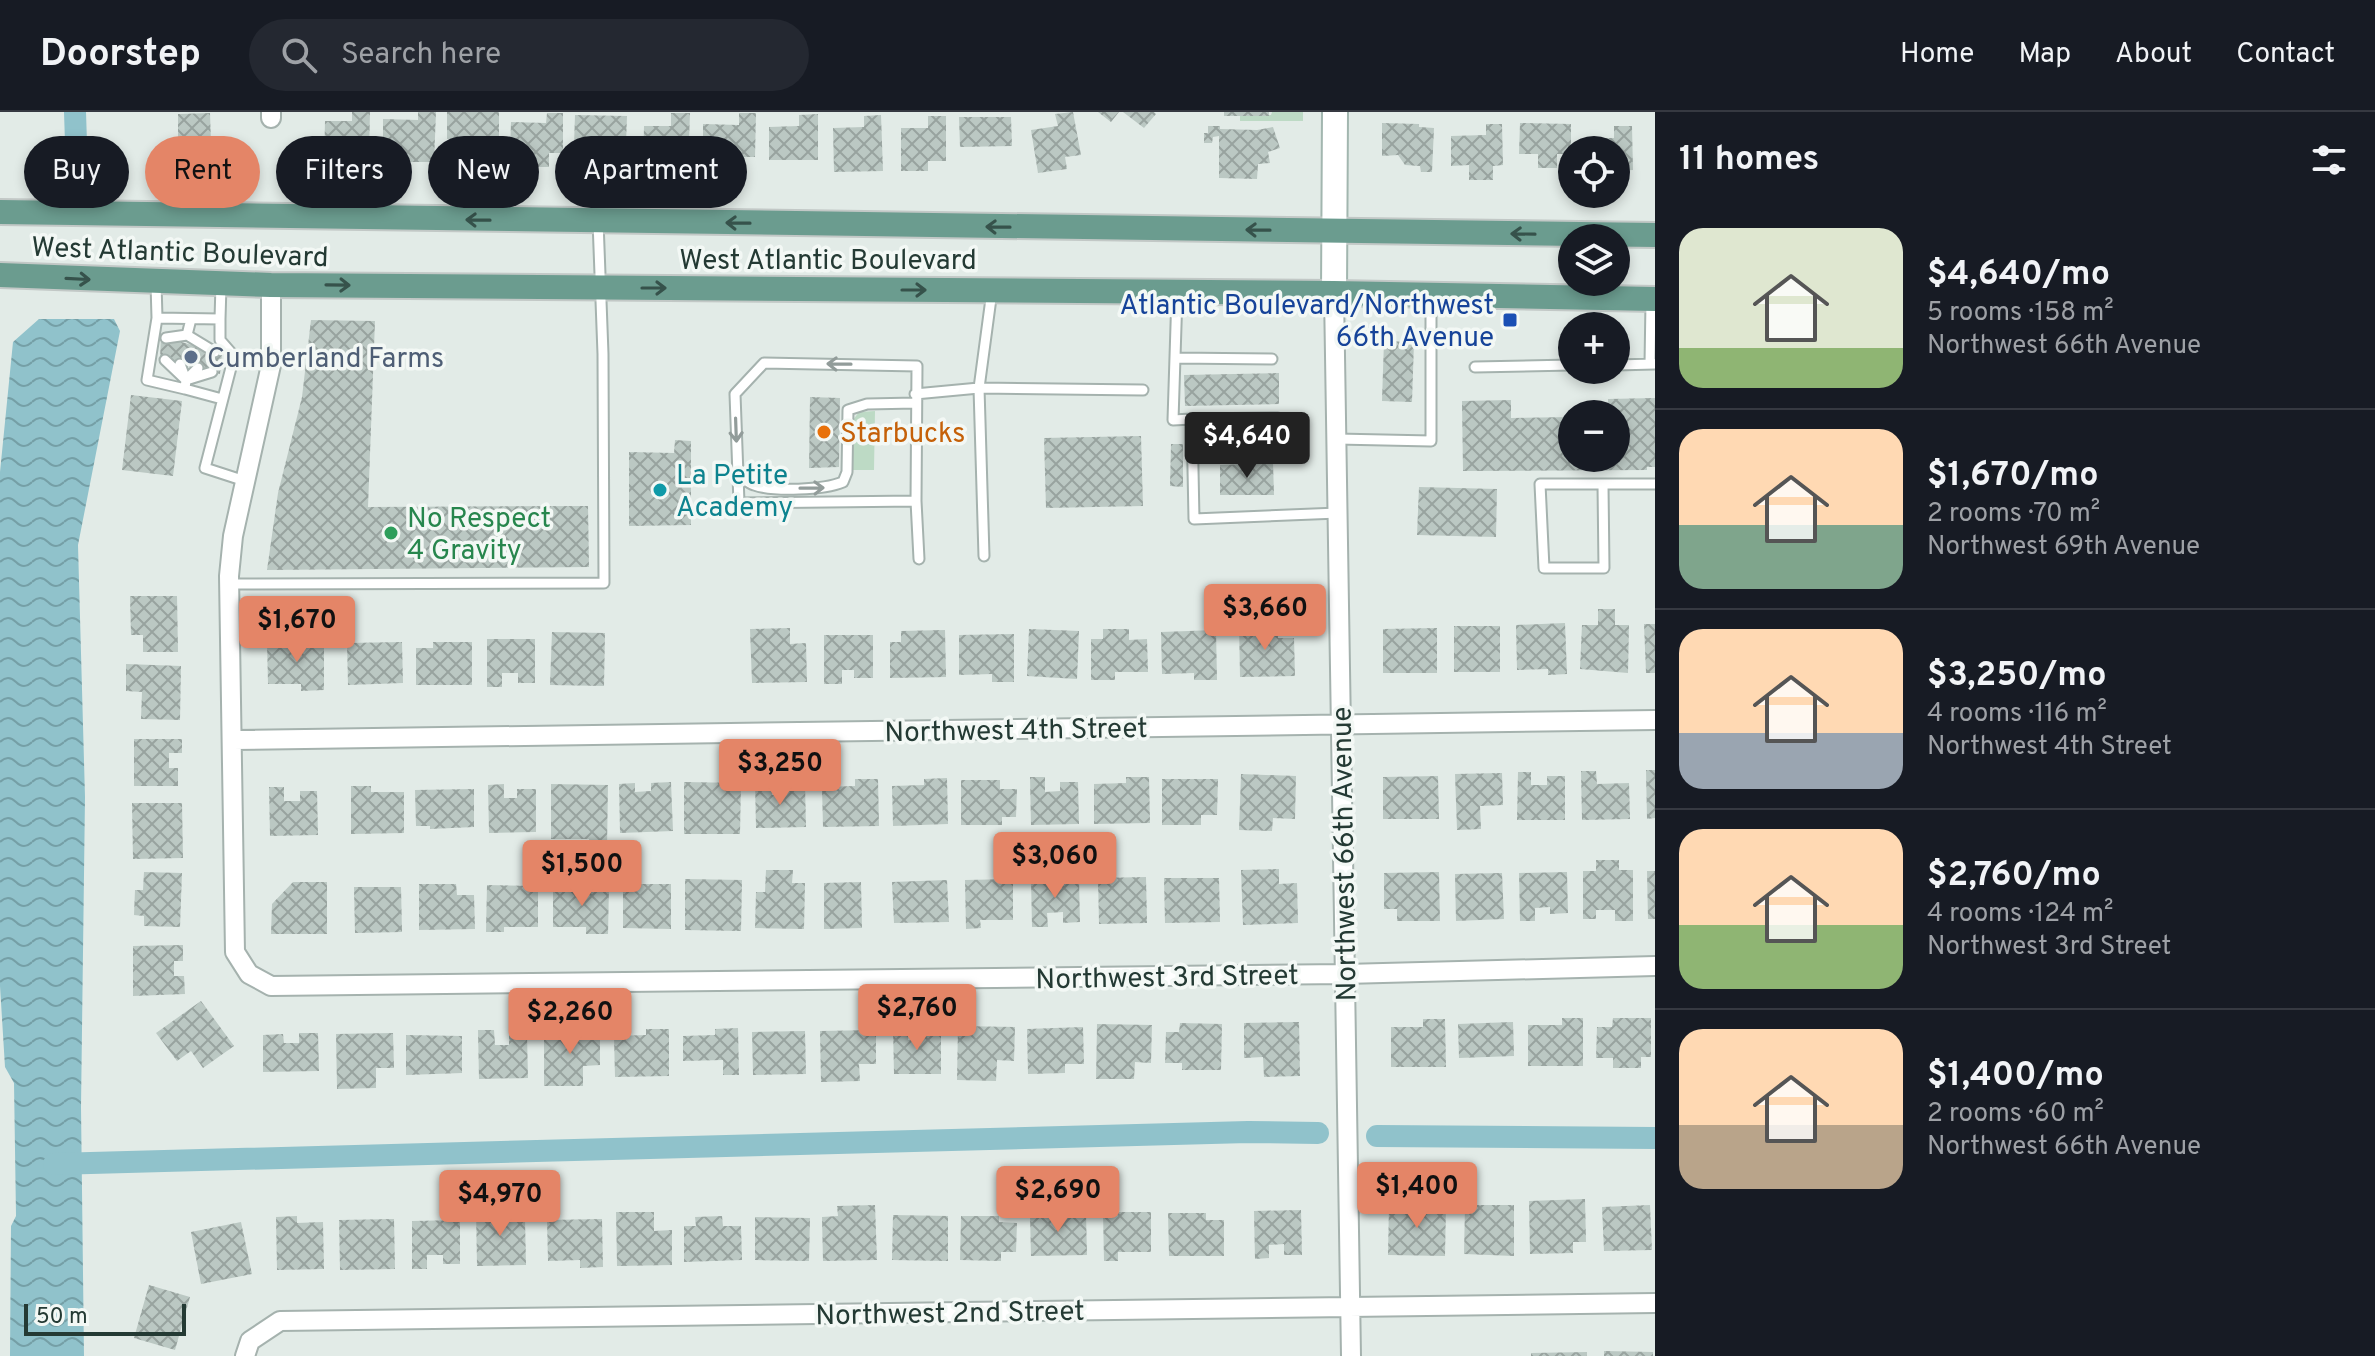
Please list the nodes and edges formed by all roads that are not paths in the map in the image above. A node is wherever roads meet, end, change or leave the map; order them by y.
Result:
1 (1335, 112) edge
2 (0, 212) edge
3 (598, 221) junction
4 (1336, 231) junction
5 (1655, 235) edge
6 (0, 275) edge
7 (156, 283) junction
8 (221, 284) junction
9 (271, 285) junction
10 (600, 288) junction
11 (992, 291) junction
12 (1177, 292) junction
13 (1334, 293) junction
14 (1431, 295) junction
15 (1653, 299) edge
16 (157, 318) junction
17 (191, 319) junction
18 (220, 319) junction
19 (166, 338) dead end
20 (184, 339) junction
21 (199, 347) dead end
22 (215, 352) dead end
23 (234, 356) junction
24 (1175, 358) junction
25 (1272, 359) dead end
26 (165, 360) dead end
27 (180, 364) dead end
28 (1653, 364) edge
29 (271, 365) junction
30 (1558, 365) edge
31 (1630, 365) edge
32 (1475, 367) dead end
33 (198, 368) dead end
34 (212, 372) dead end
35 (185, 385) junction
36 (979, 388) junction
37 (1143, 390) dead end
38 (915, 398) junction
39 (222, 399) junction
40 (1278, 418) dead end
41 (1192, 419) junction
42 (1337, 439) junction
43 (738, 475) junction
44 (245, 481) junction
45 (1655, 484) edge
46 (1603, 485) junction
47 (916, 501) junction
48 (1338, 513) junction
49 (984, 556) dead end
50 (919, 559) dead end
51 (229, 584) junction
52 (1655, 720) edge
53 (1342, 725) junction
54 (233, 740) junction
55 (1655, 966) edge
56 (1345, 974) junction
57 (1655, 1303) edge
58 (1351, 1306) junction
59 (248, 1348) edge
60 (1351, 1356) edge

1 - 4 street, Northwest 66th Avenue
3 -> 2 main road, West Atlantic Boulevard
4 -> 3 main road, West Atlantic Boulevard
3 - 10 lane
5 -> 4 main road, West Atlantic Boulevard
4 - 13 street, Northwest 66th Avenue
6 -> 7 main road, West Atlantic Boulevard
7 - 8 main road, West Atlantic Boulevard
7 - 16 lane
8 - 9 main road, West Atlantic Boulevard
8 - 18 lane
9 -> 10 main road, West Atlantic Boulevard
9 - 29 street
10 -> 11 main road, West Atlantic Boulevard
10 - 51 lane
11 - 12 main road, West Atlantic Boulevard
11 - 36 lane
12 - 13 main road, West Atlantic Boulevard
12 - 24 lane
13 - 14 main road, West Atlantic Boulevard
13 - 42 street, Northwest 66th Avenue
14 - 15 main road, West Atlantic Boulevard
14 - 42 lane
15 - 28 lane
16 - 17 lane
16 - 35 lane
17 - 18 lane
17 - 20 lane
18 - 23 lane
19 - 20 lane
20 - 21 lane
20 - 22 lane
23 - 29 lane
23 - 39 lane
24 - 25 lane
24 - 41 lane
26 - 35 lane
27 - 35 lane
28 - 31 lane
29 - 44 street
30 - 32 lane
33 - 35 lane
34 - 35 lane
35 - 39 lane
36 - 37 lane
36 - 38 lane
36 - 49 lane
43 -> 38 lane
38 -> 43 lane
38 - 47 lane
39 - 44 lane
40 - 41 lane
41 - 48 lane
42 - 48 street, Northwest 66th Avenue
43 - 47 lane
44 - 51 street
45 - 46 lane
46 - 46 lane
47 - 50 lane
48 - 53 street, Northwest 66th Avenue
51 - 54 street
52 - 53 street, Northwest 4th Street
53 - 54 street, Northwest 4th Street
53 - 56 street, Northwest 66th Avenue
54 - 56 street, Northwest 3rd Street
55 - 56 street, Northwest 3rd Street
56 - 58 street, Northwest 66th Avenue
57 - 58 street, Northwest 2nd Street
58 - 59 street, Northwest 2nd Street
58 - 60 street, Northwest 66th Avenue

